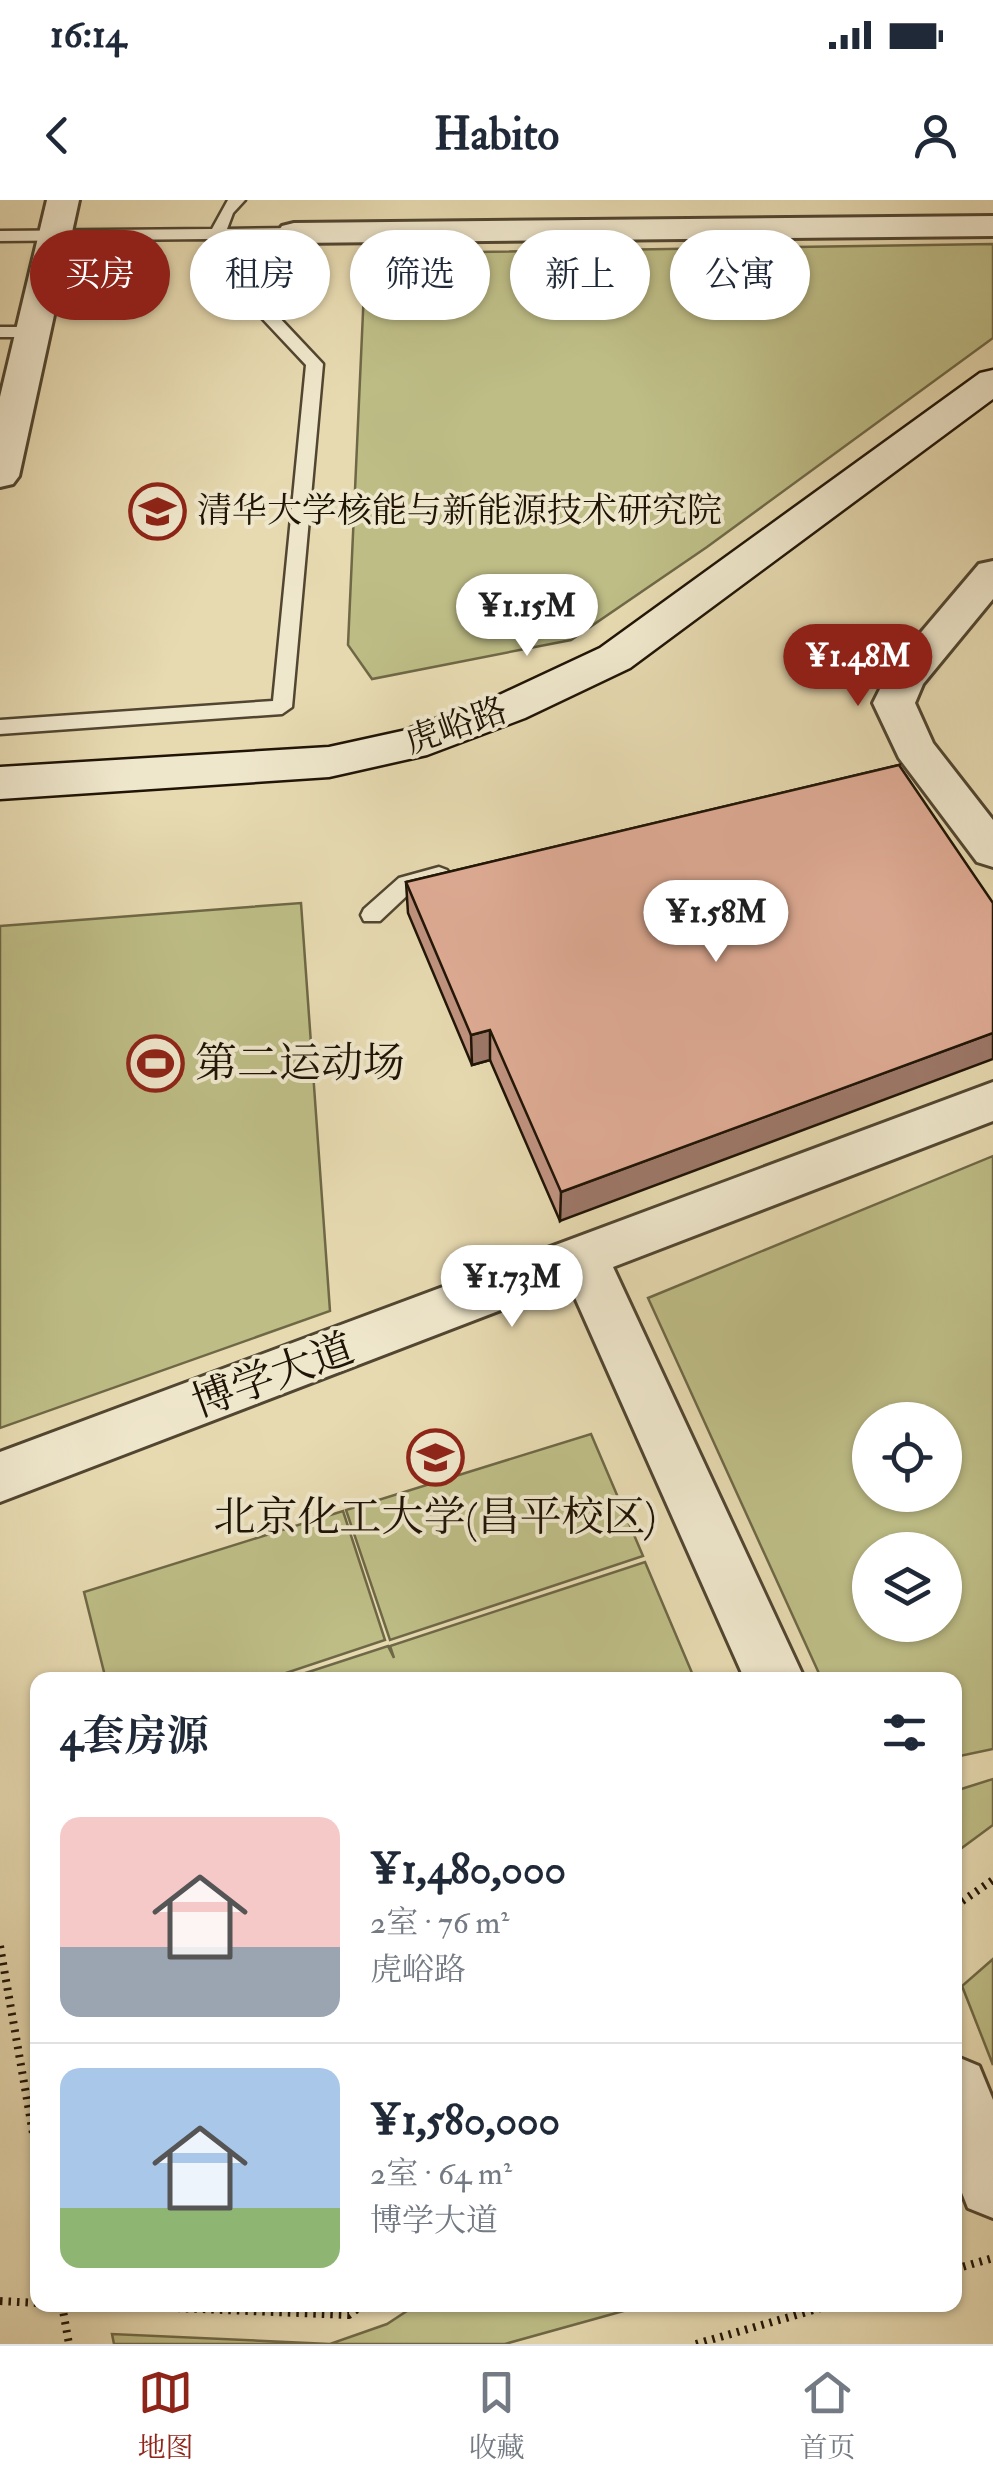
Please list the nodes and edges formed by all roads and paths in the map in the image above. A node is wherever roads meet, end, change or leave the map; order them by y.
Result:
1 (63, 200) edge
2 (237, 200) edge
3 (993, 226) edge
4 (57, 230) edge
5 (219, 230) edge
6 (330, 233) edge
7 (30, 235) edge
8 (0, 236) edge
9 (30, 298) edge
10 (273, 320) edge
11 (16, 332) edge
12 (993, 381) edge
13 (0, 476) edge
14 (993, 574) edge
15 (0, 727) edge
16 (0, 783) edge
17 (993, 852) edge
18 (465, 869) edge
19 (372, 916) dead end
20 (993, 1101) edge
21 (583, 1258) junction
22 (0, 1477) edge
23 (771, 1672) edge
24 (993, 1880) edge
25 (962, 1901) edge
26 (0, 1946) edge
27 (962, 2107) edge
28 (30, 2117) edge
29 (993, 2183) edge
30 (993, 2258) edge
31 (962, 2267) edge
32 (0, 2301) edge
33 (30, 2302) edge
34 (63, 2312) edge
35 (274, 2312) edge
36 (352, 2312) edge
37 (806, 2312) edge
38 (69, 2344) edge
39 (696, 2344) edge

1 - 4 street
2 - 5 lane
3 - 6 street
7 - 8 lane
9 - 11 street
10 - 15 lane
11 - 13 street
12 - 16 street, 虎峪路
14 - 17 street
18 - 19 lane
20 - 21 street, 博学大道
21 - 22 street, 博学大道
21 - 23 street
24 - 25 path
26 - 28 path
27 - 29 street
30 - 31 path
32 - 33 path
34 - 38 path
35 - 36 path
37 - 39 path

